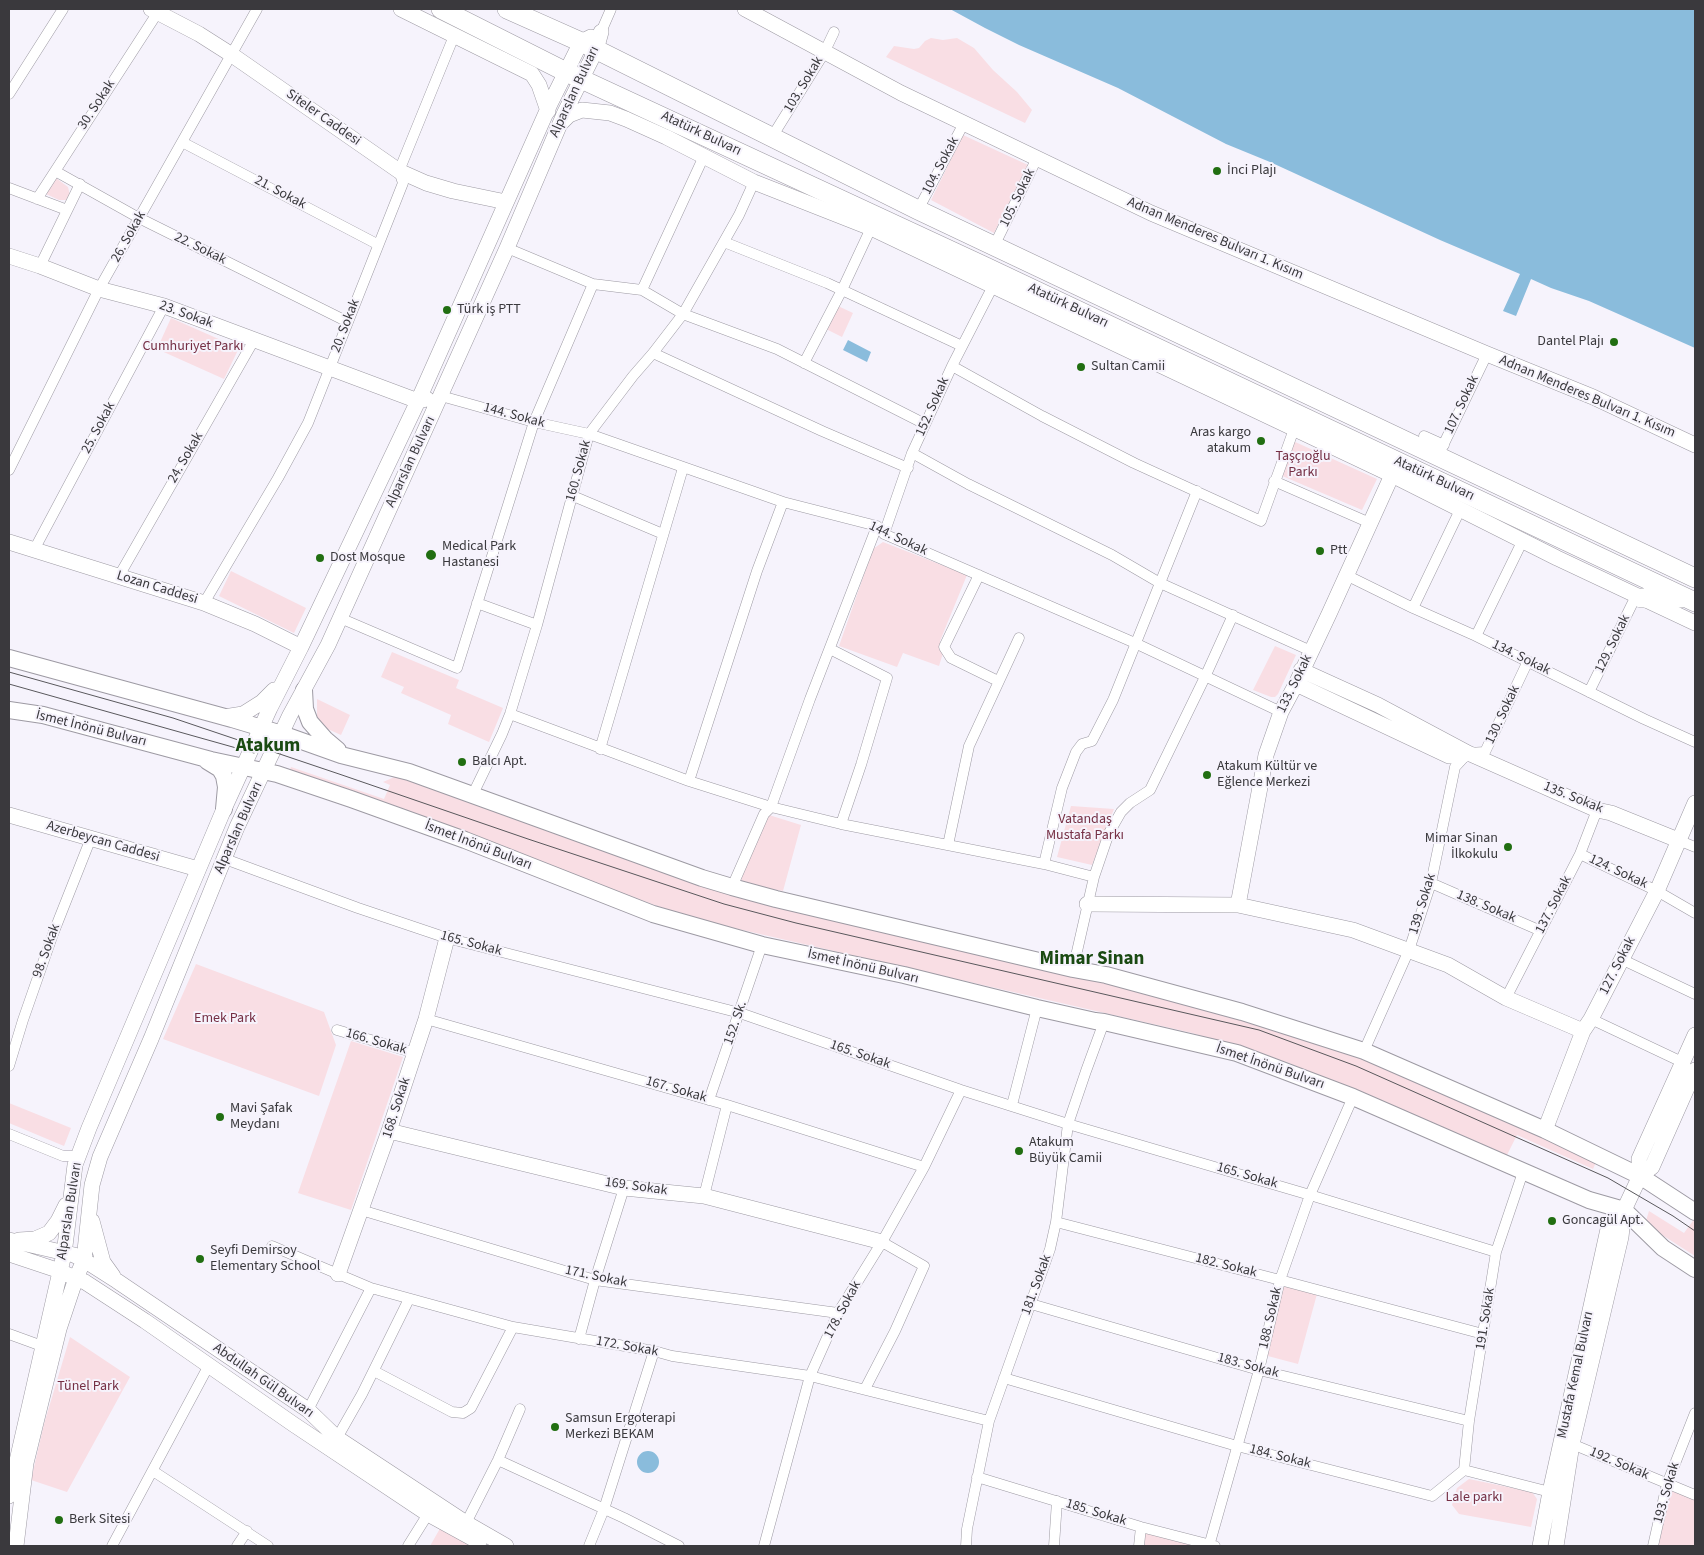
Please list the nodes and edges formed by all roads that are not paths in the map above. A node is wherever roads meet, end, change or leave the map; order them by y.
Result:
1 (63, 9) edge
2 (257, 9) edge
3 (401, 9) edge
4 (441, 9) edge
5 (507, 9) edge
6 (611, 9) edge
7 (745, 9) edge
8 (154, 11) edge
9 (834, 32) dead end
10 (454, 36) junction
11 (593, 41) junction
12 (824, 53) junction
13 (232, 55) junction
14 (574, 75) junction
15 (9, 94) edge
16 (548, 110) junction
17 (964, 123) junction
18 (560, 124) junction
19 (772, 137) junction
20 (182, 142) junction
21 (704, 156) junction
22 (1038, 158) junction
23 (55, 171) junction
24 (399, 171) junction
25 (754, 182) junction
26 (80, 184) junction
27 (9, 188) edge
28 (37, 198) junction
29 (506, 202) junction
30 (67, 210) junction
31 (918, 210) junction
32 (139, 218) junction
33 (871, 228) junction
34 (998, 238) dead end
35 (724, 242) junction
36 (377, 244) junction
37 (507, 248) junction
38 (10, 260) edge
39 (40, 266) junction
40 (593, 284) junction
41 (993, 286) junction
42 (99, 289) junction
43 (642, 290) junction
44 (842, 290) junction
45 (164, 306) junction
46 (683, 314) junction
47 (348, 322) junction
48 (254, 340) junction
49 (962, 346) junction
50 (653, 352) junction
51 (1487, 354) junction
52 (804, 363) junction
53 (952, 366) junction
54 (330, 368) junction
55 (441, 396) junction
56 (418, 401) junction
57 (534, 422) junction
58 (925, 424) junction
59 (1294, 429) junction
60 (589, 434) junction
61 (1424, 436) dead end
62 (1695, 445) edge
63 (1441, 451) junction
64 (912, 454) junction
65 (683, 468) junction
66 (908, 468) junction
67 (9, 470) edge
68 (1392, 475) junction
69 (1274, 481) junction
70 (1197, 491) junction
71 (573, 496) junction
72 (783, 502) junction
73 (1460, 510) junction
74 (1370, 522) junction
75 (880, 530) junction
76 (663, 534) junction
77 (1523, 540) junction
78 (9, 542) edge
79 (34, 550) junction
80 (979, 575) junction
81 (1346, 575) junction
82 (119, 576) junction
83 (1695, 578) edge
84 (1160, 583) junction
85 (1639, 597) junction
86 (1691, 600) edge
87 (204, 603) junction
88 (477, 603) junction
89 (1413, 608) junction
90 (1233, 615) junction
91 (340, 618) junction
92 (1695, 623) edge
93 (537, 625) junction
94 (1476, 636) junction
95 (1019, 638) dead end
96 (1136, 643) junction
97 (301, 647) junction
98 (830, 649) junction
99 (1311, 651) junction
100 (9, 658) edge
101 (1528, 661) junction
102 (287, 676) junction
103 (1205, 677) junction
104 (1299, 677) junction
105 (998, 681) junction
106 (304, 690) junction
107 (1589, 692) junction
108 (9, 710) edge
109 (1281, 712) junction
110 (510, 714) junction
111 (223, 716) junction
112 (261, 728) junction
113 (282, 734) junction
114 (1695, 742) edge
115 (600, 749) junction
116 (1468, 753) junction
117 (196, 756) junction
118 (350, 757) junction
119 (243, 767) junction
120 (263, 772) junction
121 (689, 781) junction
122 (473, 794) junction
123 (1695, 803) edge
124 (771, 807) junction
125 (224, 809) junction
126 (1597, 810) junction
127 (9, 815) edge
128 (841, 824) junction
129 (91, 838) junction
130 (1678, 840) junction
131 (948, 845) junction
132 (1695, 847) edge
133 (1580, 854) junction
134 (225, 859) junction
135 (1044, 864) junction
136 (198, 869) junction
137 (1094, 877) junction
138 (1430, 883) junction
139 (732, 886) junction
140 (1657, 891) junction
141 (1086, 904) junction
142 (1238, 905) junction
143 (1695, 913) edge
144 (1541, 931) junction
145 (447, 938) junction
146 (762, 945) junction
147 (1409, 950) junction
148 (1621, 959) junction
149 (1073, 969) junction
150 (1695, 994) edge
151 (1506, 998) junction
152 (1038, 1008) junction
153 (740, 1013) junction
154 (426, 1019) junction
155 (1104, 1022) junction
156 (1587, 1025) junction
157 (337, 1030) dead end
158 (1695, 1035) edge
159 (1364, 1051) junction
160 (415, 1053) junction
161 (1682, 1062) junction
162 (9, 1066) edge
163 (1695, 1070) edge
164 (961, 1090) junction
165 (1353, 1097) junction
166 (709, 1100) junction
167 (728, 1105) junction
168 (1012, 1106) junction
169 (1068, 1124) junction
170 (1545, 1130) junction
171 (389, 1131) junction
172 (9, 1134) edge
173 (78, 1156) junction
174 (924, 1167) junction
175 (1523, 1172) junction
176 (1640, 1176) junction
177 (624, 1188) junction
178 (71, 1194) junction
179 (1310, 1195) junction
180 (704, 1196) junction
181 (90, 1203) junction
182 (361, 1210) junction
183 (1624, 1210) junction
184 (1695, 1212) edge
185 (1056, 1222) junction
186 (9, 1240) edge
187 (882, 1242) junction
188 (272, 1246) dead end
189 (1496, 1252) junction
190 (9, 1254) edge
191 (64, 1254) junction
192 (84, 1260) junction
193 (1695, 1268) edge
194 (60, 1271) junction
195 (338, 1274) junction
196 (76, 1278) junction
197 (117, 1280) junction
198 (595, 1280) junction
199 (1280, 1280) junction
200 (371, 1288) junction
201 (409, 1298) junction
202 (1031, 1304) junction
203 (838, 1313) junction
204 (513, 1327) junction
205 (9, 1334) edge
206 (1483, 1334) junction
207 (579, 1339) junction
208 (42, 1346) junction
209 (654, 1352) junction
210 (208, 1365) junction
211 (1259, 1370) junction
212 (374, 1371) junction
213 (810, 1376) junction
214 (1004, 1378) junction
215 (865, 1389) junction
216 (520, 1409) dead end
217 (308, 1410) junction
218 (1695, 1413) edge
219 (1468, 1421) junction
220 (989, 1422) junction
221 (337, 1438) junction
222 (1572, 1444) junction
223 (1237, 1446) junction
224 (498, 1460) junction
225 (1464, 1470) junction
226 (153, 1471) junction
227 (977, 1477) junction
228 (1667, 1484) junction
229 (1550, 1492) junction
230 (1695, 1495) edge
231 (9, 1496) edge
232 (1057, 1501) junction
233 (604, 1509) junction
234 (428, 1514) junction
235 (466, 1523) junction
236 (1141, 1527) junction
237 (247, 1531) junction
238 (16, 1546) edge
239 (112, 1546) edge
240 (237, 1546) edge
241 (268, 1546) edge
242 (408, 1546) edge
243 (485, 1546) edge
244 (506, 1546) edge
245 (589, 1546) edge
246 (680, 1546) edge
247 (764, 1546) edge
248 (966, 1546) edge
249 (1054, 1546) edge
250 (1139, 1546) edge
251 (1212, 1546) edge
252 (1540, 1546) edge
253 (1556, 1546) edge
254 (1653, 1546) edge

1 - 15 street
2 - 13 street, 26. Sokak
3 - 10 main road
4 - 14 highway, Atatürk Bulvarı
5 - 11 highway, Atatürk Bulvarı
6 - 11 street
7 - 12 main road, Adnan Menderes Bulvarı 1. Kısım
8 - 13 main road, Siteler Caddesi
8 - 23 street, 30. Sokak
9 - 12 street, 103. Sokak
10 - 16 main road
10 - 24 street, 20. Sokak
11 - 14 main road, Alparslan Bulvarı
11 - 19 highway, Atatürk Bulvarı
12 - 17 main road, Adnan Menderes Bulvarı 1. Kısım
12 - 19 street, 103. Sokak
13 - 20 street, 26. Sokak
13 - 24 main road, Siteler Caddesi
14 - 16 main road, Alparslan Bulvarı
14 - 18 main road, Alparslan Bulvarı
14 - 86 highway, Atatürk Bulvarı
16 - 29 main road, Alparslan Bulvarı
17 - 22 main road, Adnan Menderes Bulvarı 1. Kısım
17 - 31 street, 104. Sokak
18 - 21 main road, Atatürk Bulvarı
18 - 37 main road, Alparslan Bulvarı
19 - 31 highway, Atatürk Bulvarı
20 - 32 street, 26. Sokak
20 - 36 street, 21. Sokak
21 - 25 main road, Atatürk Bulvarı
21 - 43 street
22 - 34 street, 105. Sokak
22 - 51 main road, Adnan Menderes Bulvarı 1. Kısım
23 - 26 street, 22. Sokak
23 - 28 street, 30. Sokak
24 - 29 main road, Siteler Caddesi
24 - 36 street, 20. Sokak
25 - 33 main road, Atatürk Bulvarı
25 - 35 street, 160. Sokak
26 - 30 street
26 - 32 street, 22. Sokak
27 - 28 street
28 - 30 street
29 - 56 main road, Alparslan Bulvarı
30 - 39 street
31 - 63 highway, Atatürk Bulvarı
32 - 42 street, 26. Sokak
32 - 47 street, 22. Sokak
33 - 41 main road, Atatürk Bulvarı
33 - 44 street
35 - 44 street
35 - 46 street, 160. Sokak
36 - 47 street, 20. Sokak
37 - 40 street
37 - 55 main road, Alparslan Bulvarı
38 - 39 main road, 23. Sokak
39 - 42 main road, 23. Sokak
40 - 43 street
40 - 57 street
41 - 49 street, 152. Sokak
41 - 59 main road, Atatürk Bulvarı
42 - 45 main road, 23. Sokak
42 - 67 street, 26. Sokak
43 - 46 street
44 - 49 street
44 - 52 street
45 - 48 main road, 23. Sokak
45 - 79 street, 25. Sokak
46 - 50 street, 160. Sokak
46 - 52 street
47 - 54 street, 20. Sokak
48 - 54 main road, 23. Sokak
48 - 82 street, 24. Sokak
49 - 53 street, 152. Sokak
50 - 60 street, 160. Sokak
50 - 66 street
51 - 62 main road, Adnan Menderes Bulvarı 1. Kısım
51 - 63 street, 107. Sokak
52 - 58 street
53 - 58 street, 152. Sokak
53 - 70 street
54 - 56 main road, 23. Sokak
54 - 87 street, 20. Sokak
55 - 56 main road
55 - 57 street, 144. Sokak
55 - 91 main road, Alparslan Bulvarı
56 - 97 main road, Alparslan Bulvarı
57 - 60 street, 144. Sokak
57 - 88 street
58 - 64 street, 152. Sokak
59 - 68 main road, Atatürk Bulvarı
59 - 69 street
60 - 65 street, 144. Sokak
60 - 71 street, 160. Sokak
61 - 63 street
63 - 83 highway, Atatürk Bulvarı
64 - 66 street, 152. Sokak
64 - 84 street
65 - 72 street, 144. Sokak
65 - 76 street
66 - 75 street, 152. Sokak
68 - 73 main road, Atatürk Bulvarı
68 - 74 main road, 133. Sokak
69 - 70 street
69 - 74 street
70 - 84 street
71 - 76 street
71 - 93 street, 160. Sokak
72 - 75 street, 144. Sokak
72 - 121 street
73 - 77 main road, Atatürk Bulvarı
73 - 89 street
74 - 81 main road, 133. Sokak
75 - 80 street, 144. Sokak
75 - 98 street, 152. Sokak
76 - 115 street
77 - 85 main road, Atatürk Bulvarı
77 - 94 street
78 - 79 main road, Lozan Caddesi
79 - 82 main road, Lozan Caddesi
80 - 96 street, 144. Sokak
80 - 105 street
81 - 89 street, 134. Sokak
81 - 99 main road, 133. Sokak
82 - 87 main road, Lozan Caddesi
84 - 90 street
84 - 96 street
85 - 86 highway
85 - 92 main road, Atatürk Bulvarı
85 - 107 street, 129. Sokak
87 - 97 main road, Lozan Caddesi
88 - 91 street
88 - 93 street
89 - 94 street, 134. Sokak
90 - 99 street
90 - 103 street
91 - 106 main road, Alparslan Bulvarı
93 - 110 street, 160. Sokak
94 - 101 street, 134. Sokak
95 - 105 street
96 - 103 street, 144. Sokak
96 - 135 street
97 - 102 main road, Alparslan Bulvarı
98 - 124 street, 152. Sokak
98 - 128 street
99 - 104 main road, 133. Sokak
100 - 111 main road
101 - 107 street, 134. Sokak
101 - 116 street, 130. Sokak
102 - 111 main road
102 - 112 main road, Alparslan Bulvarı
103 - 109 street, 144. Sokak
103 - 137 street
104 - 109 main road, 133. Sokak
104 - 116 main road, 135. Sokak
105 - 131 street
106 - 113 main road, Alparslan Bulvarı
106 - 118 main road
107 - 114 street, 134. Sokak
108 - 117 main road, İsmet İnönü Bulvarı
109 - 142 main road, 133. Sokak
110 - 115 street
110 - 122 street, 160. Sokak
111 - 112 main road
112 - 113 main road
112 - 119 main road, Alparslan Bulvarı
113 - 118 main road
113 - 120 main road, Alparslan Bulvarı
115 - 121 street
116 - 126 main road, 135. Sokak
116 - 138 street, 139. Sokak
117 - 119 main road, İsmet İnönü Bulvarı
117 - 125 main road
118 - 122 main road
119 - 120 main road, İsmet İnönü Bulvarı
119 - 125 main road, Alparslan Bulvarı
120 - 134 main road, Alparslan Bulvarı
120 - 146 main road, İsmet İnönü Bulvarı
121 - 124 street
122 - 139 main road
123 - 130 main road, 127. Sokak
124 - 128 street
124 - 139 street, 152. Sokak
125 - 136 main road, Alparslan Bulvarı
126 - 130 main road, 135. Sokak
126 - 133 street, 137. Sokak
127 - 129 main road, Azerbeycan Caddesi
128 - 131 street
129 - 136 main road, Azerbeycan Caddesi
129 - 162 street, 98. Sokak
130 - 132 street
130 - 140 main road, 127. Sokak
131 - 135 street
133 - 140 street, 124. Sokak
133 - 144 street, 137. Sokak
134 - 145 street, 165. Sokak
134 - 181 main road, Alparslan Bulvarı
135 - 137 street
136 - 173 main road, Alparslan Bulvarı
137 - 141 street
138 - 144 street, 138. Sokak
138 - 147 street, 139. Sokak
139 - 149 main road
140 - 143 street, 124. Sokak
140 - 148 main road, 127. Sokak
141 - 142 main road
141 - 149 street
142 - 147 main road
144 - 151 street, 137. Sokak
145 - 153 street, 165. Sokak
145 - 154 main road, 168. Sokak
146 - 152 main road, İsmet İnönü Bulvarı
146 - 153 street, 152. Sk.
147 - 151 main road
147 - 159 street, 139. Sokak
148 - 150 street
148 - 156 main road, 127. Sokak
149 - 159 main road
151 - 156 main road
152 - 155 main road, İsmet İnönü Bulvarı
152 - 168 street
153 - 164 street, 165. Sokak
153 - 166 street, 152. Sk.
154 - 160 main road, 168. Sokak
154 - 166 street, 167. Sokak
155 - 165 main road, İsmet İnönü Bulvarı
155 - 169 street, 181. Sokak
156 - 161 street
156 - 170 main road, 127. Sokak
157 - 160 street, 166. Sokak
158 - 161 main road, Mustafa Kemal Bulvarı
159 - 170 main road
160 - 171 main road, 168. Sokak
161 - 176 main road, Mustafa Kemal Bulvarı
163 - 176 main road, Mustafa Kemal Bulvarı
164 - 168 street, 165. Sokak
164 - 174 street, 178. Sokak
165 - 175 main road, İsmet İnönü Bulvarı
165 - 179 street, 188. Sokak
166 - 167 street, 167. Sokak
167 - 174 street, 167. Sokak
167 - 180 street
168 - 169 street, 165. Sokak
169 - 179 street, 165. Sokak
169 - 185 street, 181. Sokak
170 - 176 main road
171 - 177 main road, 169. Sokak
171 - 182 main road, 168. Sokak
172 - 173 street
173 - 178 main road, Alparslan Bulvarı
174 - 187 street, 178. Sokak
175 - 183 main road, İsmet İnönü Bulvarı
175 - 189 street, 191. Sokak
176 - 183 main road, Mustafa Kemal Bulvarı
176 - 184 main road
177 - 180 main road, 169. Sokak
177 - 198 street
178 - 186 main road
178 - 191 main road, Alparslan Bulvarı
179 - 189 street, 165. Sokak
179 - 199 street, 188. Sokak
180 - 187 main road, 169. Sokak
181 - 192 main road, Alparslan Bulvarı
181 - 197 main road
182 - 195 main road, 168. Sokak
182 - 198 street, 171. Sokak
183 - 193 main road, İsmet İnönü Bulvarı
183 - 222 main road, Mustafa Kemal Bulvarı
183 - 229 main road, Mustafa Kemal Bulvarı
185 - 199 street, 182. Sokak
185 - 202 street, 181. Sokak
186 - 191 main road, Abdullah Gül Bulvarı
187 - 203 street, 178. Sokak
187 - 215 street
188 - 195 street, 172. Sokak
189 - 206 street, 191. Sokak
190 - 194 main road, Abdullah Gül Bulvarı
191 - 192 main road, Abdullah Gül Bulvarı
191 - 194 main road, Alparslan Bulvarı
192 - 196 main road, Alparslan Bulvarı
192 - 197 main road, Abdullah Gül Bulvarı
194 - 196 main road, Abdullah Gül Bulvarı
194 - 208 main road, Alparslan Bulvarı
195 - 200 street, 172. Sokak
196 - 210 main road, Abdullah Gül Bulvarı
196 - 238 main road, Alparslan Bulvarı
197 - 217 main road, Abdullah Gül Bulvarı
198 - 203 street, 171. Sokak
198 - 207 street
199 - 206 street, 182. Sokak
199 - 211 street, 188. Sokak
200 - 201 street, 172. Sokak
200 - 217 street
201 - 204 street, 172. Sokak
201 - 212 street
202 - 211 street, 183. Sokak
202 - 214 street, 181. Sokak
203 - 213 street, 178. Sokak
204 - 207 street, 172. Sokak
204 - 212 street
205 - 208 street
206 - 219 street, 191. Sokak
207 - 209 street, 172. Sokak
208 - 231 main road, Alparslan Bulvarı
209 - 213 street, 172. Sokak
209 - 233 street
210 - 226 street
210 - 234 main road, Abdullah Gül Bulvarı
211 - 219 street, 183. Sokak
211 - 223 street, 188. Sokak
212 - 221 street
213 - 215 street, 172. Sokak
213 - 247 street, 178. Sokak
214 - 220 street, 181. Sokak
214 - 223 street, 184. Sokak
215 - 220 street, 172. Sokak
216 - 224 street
217 - 221 main road, Abdullah Gül Bulvarı
218 - 228 street, 193. Sokak
219 - 225 street, 191. Sokak
220 - 227 street, 181. Sokak
221 - 235 main road, Abdullah Gül Bulvarı
222 - 228 street, 192. Sokak
222 - 253 main road, Mustafa Kemal Bulvarı
223 - 225 street, 184. Sokak
223 - 251 street, 188. Sokak
224 - 233 street
224 - 235 street
225 - 229 street
226 - 237 street
226 - 239 street
227 - 232 street, 185. Sokak
227 - 248 street, 181. Sokak
228 - 230 street, 192. Sokak
228 - 254 street, 193. Sokak
229 - 252 main road, Mustafa Kemal Bulvarı
232 - 236 street, 185. Sokak
232 - 249 street
233 - 245 street
233 - 246 street
234 - 242 street
234 - 243 main road, Abdullah Gül Bulvarı
235 - 244 main road, Abdullah Gül Bulvarı
236 - 250 street
236 - 251 street, 185. Sokak
237 - 240 street
237 - 241 street

